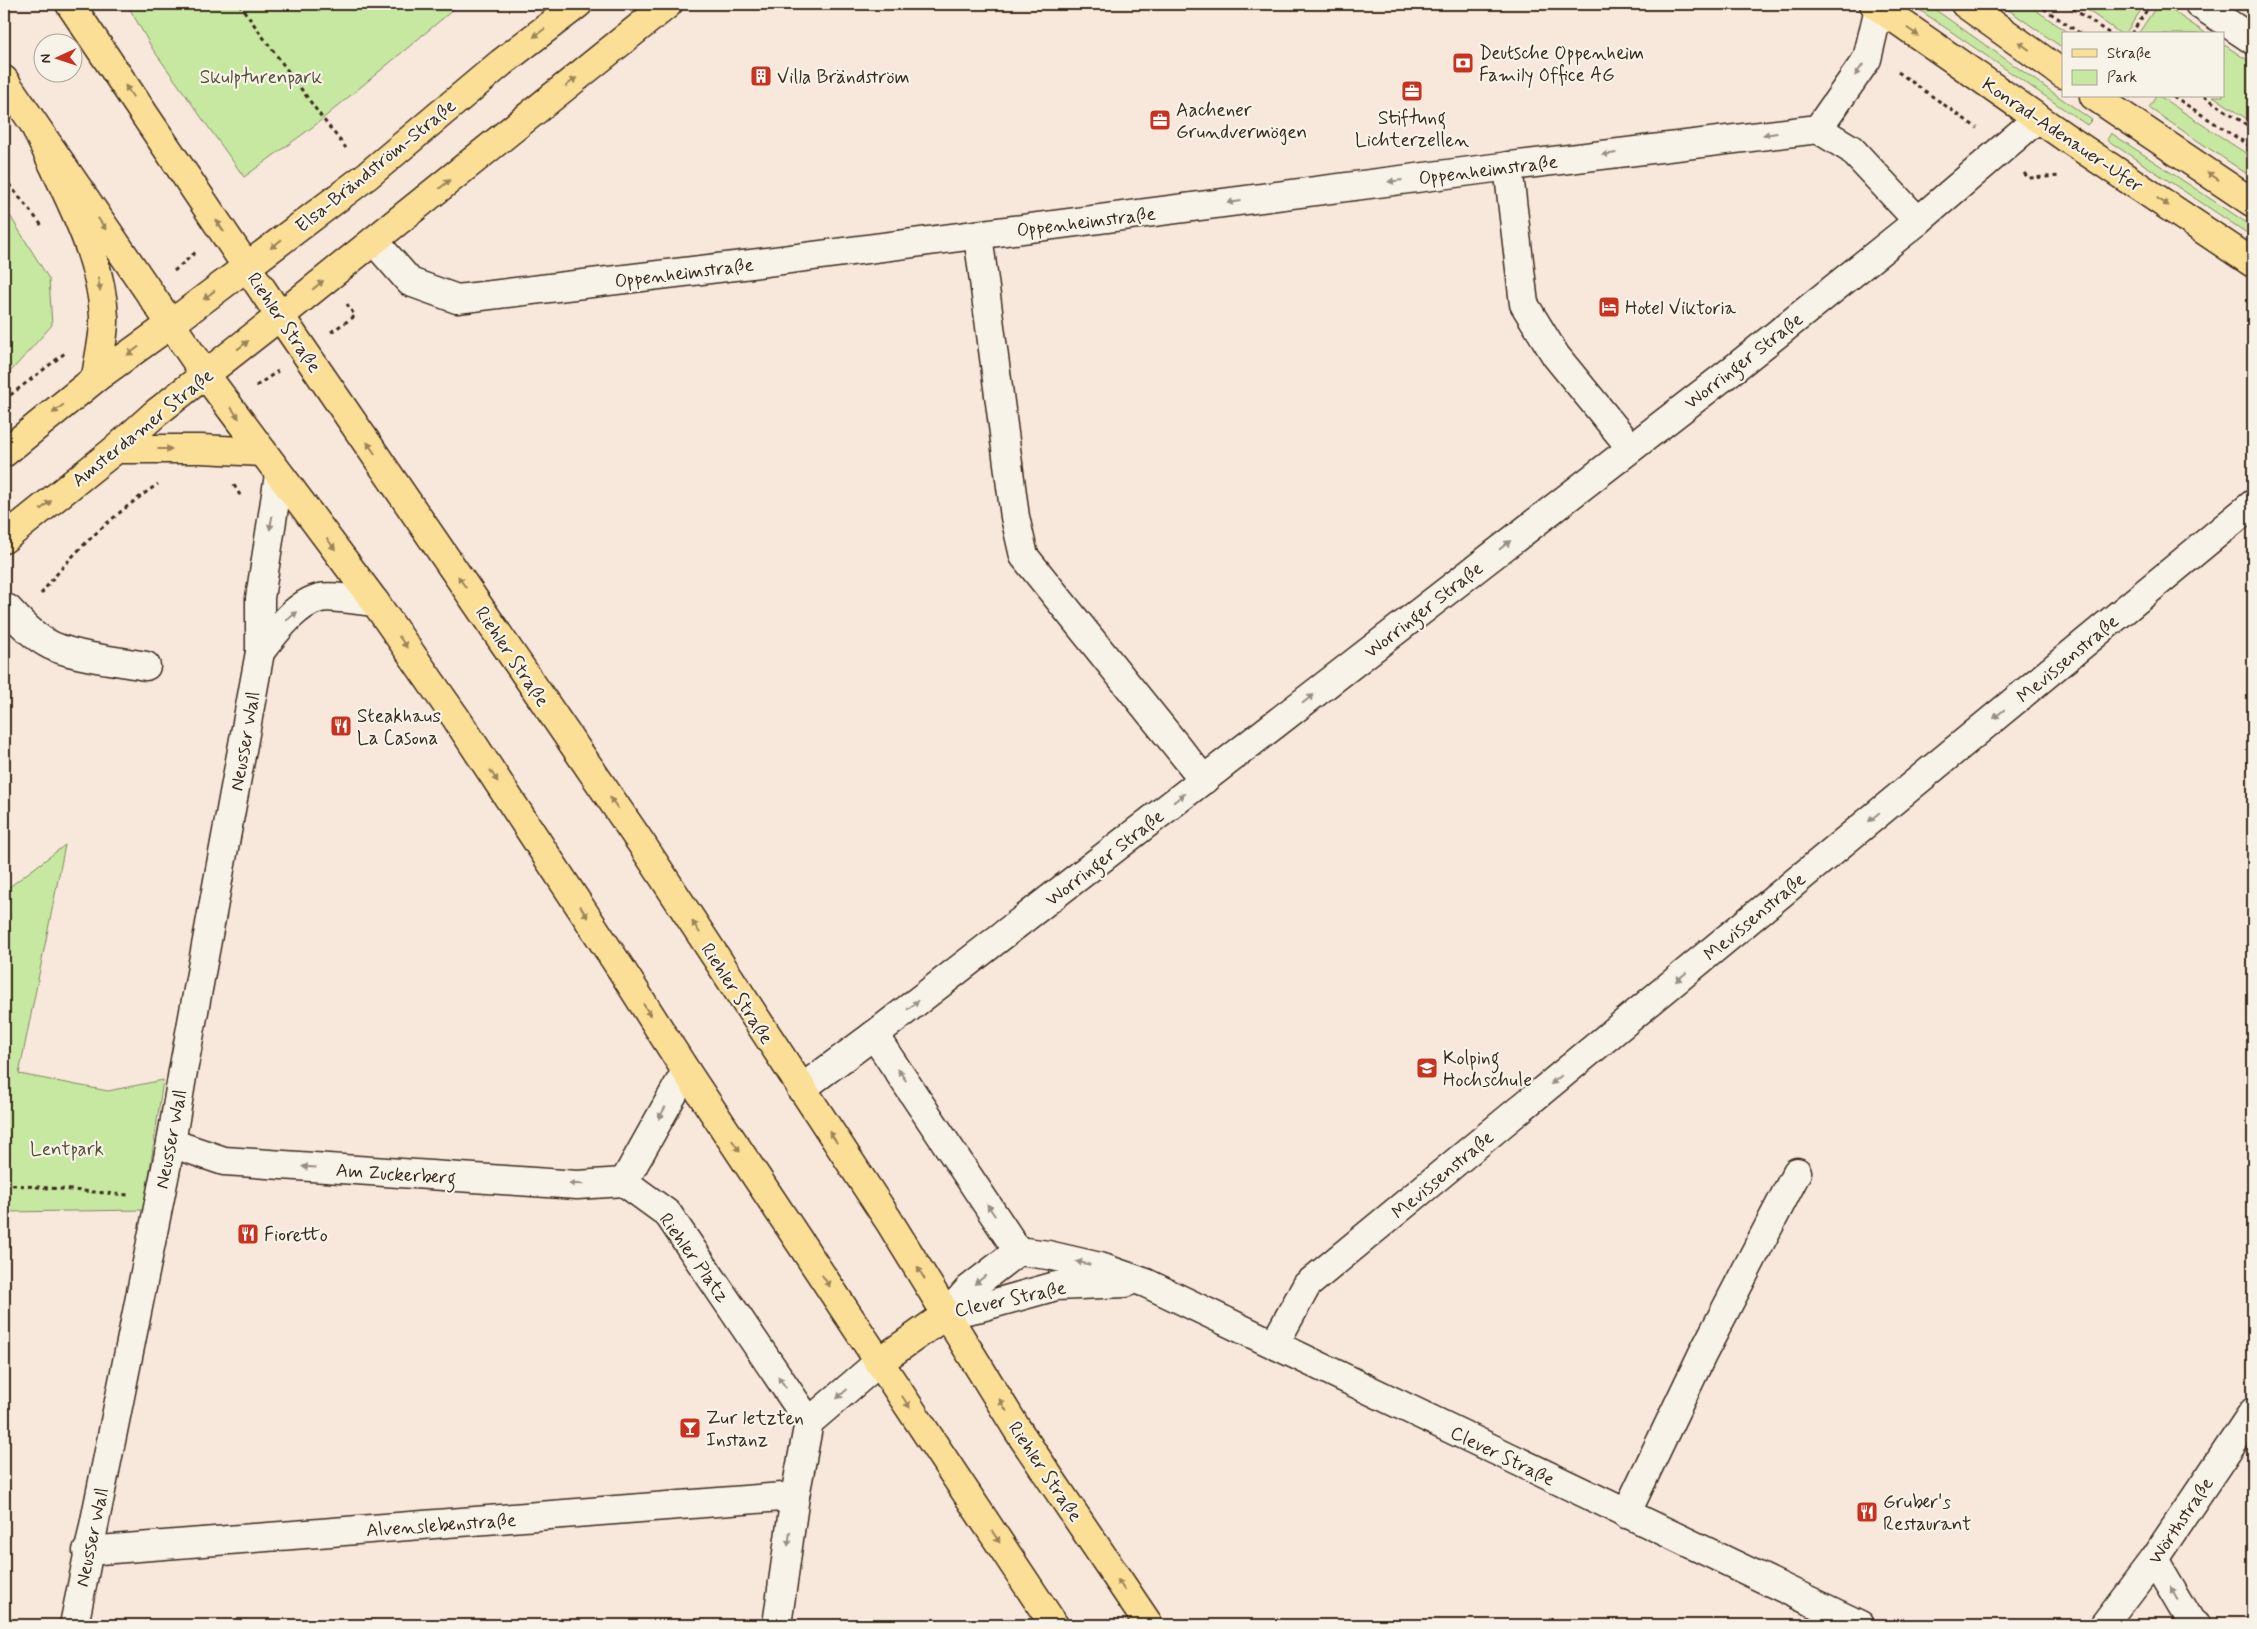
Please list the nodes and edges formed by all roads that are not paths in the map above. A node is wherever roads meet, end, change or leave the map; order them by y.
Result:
1 (70, 4) edge
2 (578, 4) edge
3 (668, 4) edge
4 (1966, 4) edge
5 (2199, 4) edge
6 (1876, 6) edge
7 (2253, 40) edge
8 (2062, 73) edge
9 (4, 80) edge
10 (2097, 98) edge
11 (2038, 118) junction
12 (35, 126) junction
13 (1818, 129) junction
14 (1508, 166) junction
15 (2253, 203) edge
16 (1918, 221) junction
17 (978, 235) junction
18 (374, 241) junction
19 (2253, 263) edge
20 (247, 266) junction
21 (280, 316) junction
22 (171, 324) junction
23 (205, 374) junction
24 (96, 378) junction
25 (1631, 448) junction
26 (116, 449) junction
27 (263, 452) junction
28 (4, 453) edge
29 (279, 475) junction
30 (2253, 504) edge
31 (4, 539) edge
32 (375, 602) junction
33 (14, 616) road end
34 (260, 652) junction
35 (146, 666) dead end
36 (1204, 780) junction
37 (874, 1035) junction
38 (686, 1071) junction
39 (801, 1089) junction
40 (171, 1143) junction
41 (1797, 1172) dead end
42 (624, 1182) junction
43 (1018, 1251) junction
44 (1146, 1284) junction
45 (947, 1314) junction
46 (1274, 1343) junction
47 (879, 1362) junction
48 (2253, 1412) edge
49 (809, 1422) junction
50 (795, 1496) junction
51 (1626, 1514) junction
52 (87, 1551) junction
53 (2154, 1559) junction
54 (74, 1625) edge
55 (777, 1625) edge
56 (1054, 1625) edge
57 (1149, 1625) edge
58 (1860, 1625) edge
59 (2104, 1625) edge
60 (2195, 1625) edge

20 -> 1 main road, Riehler Straße
2 -> 20 main road, Elsa-Brändström-Straße
18 -> 3 main road
8 -> 4 main road
5 - 7 street
6 -> 11 main road, Konrad-Adenauer-Ufer
6 -> 13 street
9 - 12 main road
15 -> 10 main road
11 - 16 street, Worringer Straße
11 -> 19 main road, Konrad-Adenauer-Ufer
12 -> 22 main road
12 -> 24 main road
13 -> 14 street, Oppenheimstraße
13 - 16 street
14 -> 17 street, Oppenheimstraße
14 - 25 street
16 - 25 street, Worringer Straße
17 - 18 street, Oppenheimstraße
17 - 36 street
21 -> 18 main road
20 - 21 main road, Riehler Straße
20 -> 22 main road, Elsa-Brändström-Straße
23 -> 21 main road, Amsterdamer Straße
39 -> 21 main road, Riehler Straße
22 - 23 main road
22 -> 24 main road, Elsa-Brändström-Straße
23 - 26 main road, Amsterdamer Straße
23 -> 27 main road
24 -> 28 main road, Elsa-Brändström-Straße
36 -> 25 street, Worringer Straße
26 -> 27 main road
31 -> 26 main road, Amsterdamer Straße
27 - 29 main road
29 -> 32 main road
29 -> 34 street, Neusser Wall
30 -> 46 street, Mevissenstraße
34 -> 32 street, Neusser Wall
32 -> 38 main road
33 - 35 street
34 - 40 street, Neusser Wall
37 -> 36 street, Worringer Straße
37 - 39 street, Worringer Straße
43 -> 37 street
38 -> 42 street
38 -> 47 main road
45 -> 39 main road, Riehler Straße
42 -> 40 street, Am Zuckerberg
40 - 52 street, Neusser Wall
41 - 51 street
49 -> 42 street, Riehler Platz
44 -> 43 street, Clever Straße
43 -> 45 street, Clever Straße
44 - 45 street, Clever Straße
44 - 46 street, Clever Straße
45 - 47 main road
57 -> 45 main road, Riehler Straße
46 - 51 street, Clever Straße
47 -> 49 street
47 -> 56 main road
48 - 53 street, Wörthstraße
49 - 50 street
50 - 52 street, Alvenslebenstraße
50 -> 55 street
51 - 58 street, Clever Straße
52 - 54 street, Neusser Wall
53 - 59 street, Wörthstraße
60 -> 53 street

